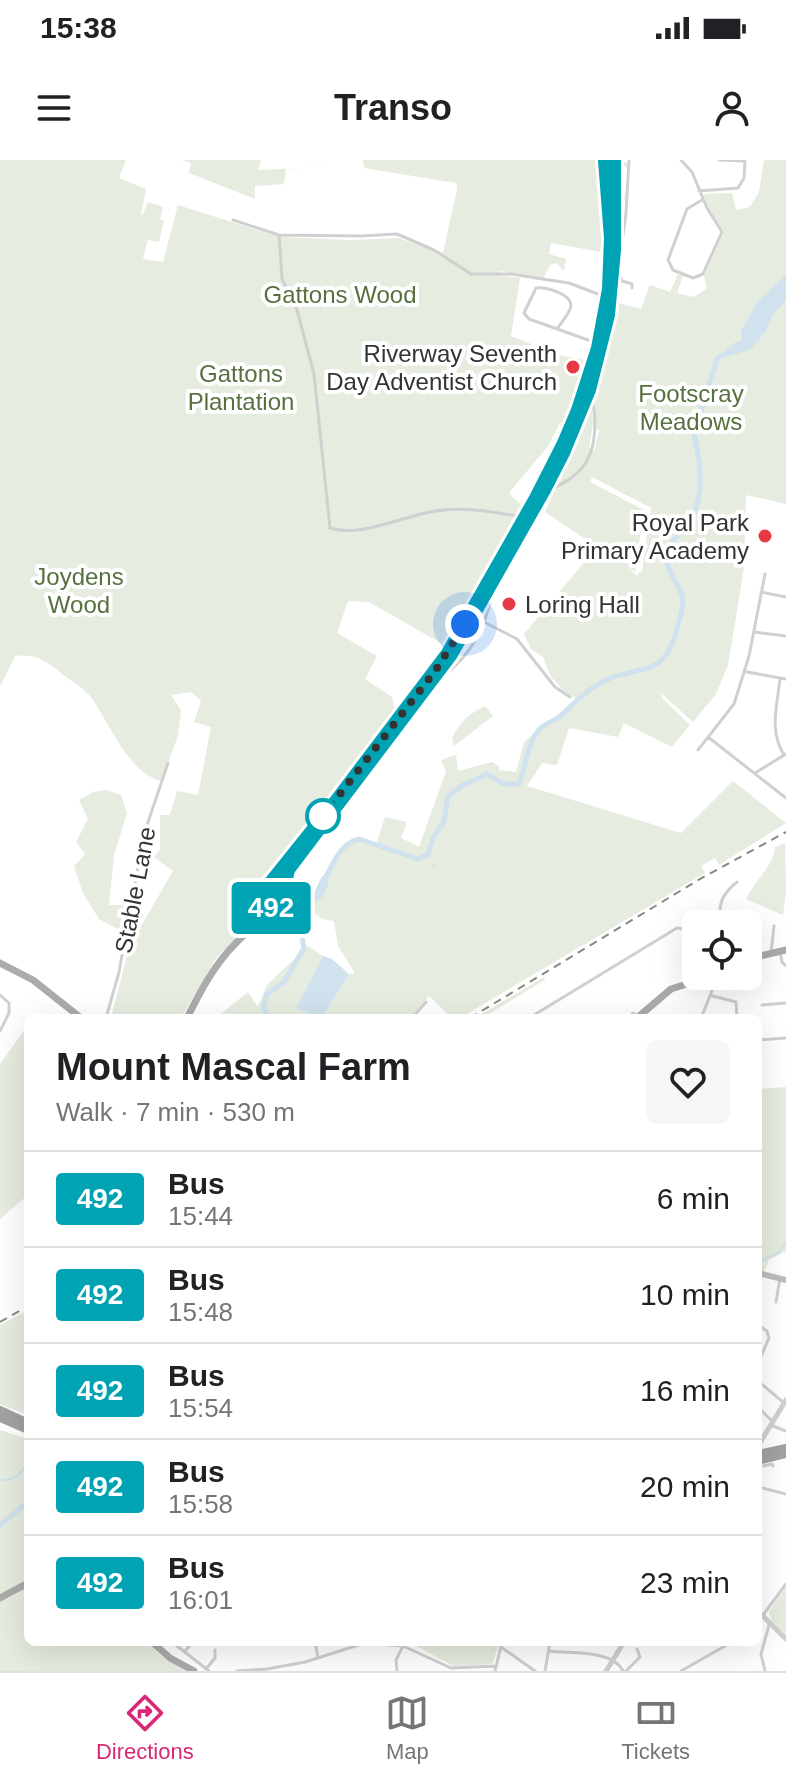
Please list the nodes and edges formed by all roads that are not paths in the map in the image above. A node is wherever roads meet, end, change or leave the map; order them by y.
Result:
1 (604, 160) edge
2 (615, 160) edge
3 (629, 160) edge
4 (681, 160) edge
5 (719, 160) edge
6 (745, 160) edge
7 (699, 191) junction
8 (702, 200) junction
9 (233, 220) dead end
10 (279, 235) junction
11 (633, 285) dead end
12 (557, 329) junction
13 (595, 341) junction
14 (584, 370) dead end
15 (590, 390) junction
16 (543, 494) junction
17 (525, 517) junction
18 (765, 574) dead end
19 (496, 578) junction
20 (761, 592) junction
21 (786, 597) edge
22 (486, 623) junction
23 (754, 632) junction
24 (786, 636) edge
25 (745, 672) junction
26 (780, 679) junction
27 (786, 679) edge
28 (430, 686) junction
29 (570, 697) dead end
30 (708, 737) junction
31 (698, 750) dead end
32 (785, 754) edge
33 (168, 763) dead end
34 (755, 774) junction
35 (786, 798) edge
36 (272, 880) junction
37 (737, 882) dead end
38 (285, 885) junction
39 (270, 892) junction
40 (281, 894) junction
41 (271, 909) junction
42 (721, 910) edge
43 (774, 926) dead end
44 (682, 929) edge
45 (783, 951) edge
46 (771, 953) junction
47 (762, 955) edge
48 (0, 963) edge
49 (786, 966) edge
50 (682, 986) edge
51 (711, 990) edge
52 (0, 995) edge
53 (711, 996) junction
54 (426, 1002) dead end
55 (786, 1003) edge
56 (762, 1005) dead end
57 (76, 1014) edge
58 (107, 1014) edge
59 (189, 1014) edge
60 (416, 1014) edge
61 (536, 1014) edge
62 (642, 1014) edge
63 (703, 1014) edge
64 (737, 1014) edge
65 (0, 1031) edge
66 (786, 1038) edge
67 (762, 1040) edge
68 (762, 1276) edge
69 (783, 1279) edge
70 (775, 1300) dead end
71 (762, 1328) edge
72 (762, 1354) edge
73 (762, 1384) edge
74 (785, 1401) edge
75 (0, 1410) edge
76 (762, 1412) edge
77 (0, 1418) edge
78 (24, 1421) edge
79 (773, 1424) junction
80 (24, 1428) edge
81 (786, 1431) edge
82 (762, 1440) edge
83 (786, 1448) edge
84 (762, 1453) edge
85 (786, 1454) edge
86 (762, 1460) edge
87 (762, 1466) edge
88 (773, 1466) dead end
89 (762, 1488) edge
90 (786, 1494) edge
91 (786, 1584) edge
92 (24, 1585) edge
93 (0, 1598) edge
94 (762, 1611) edge
95 (762, 1615) edge
96 (770, 1623) junction
97 (786, 1639) edge
98 (156, 1646) edge
99 (178, 1646) edge
100 (189, 1646) edge
101 (316, 1646) edge
102 (350, 1646) edge
103 (403, 1646) joint
104 (502, 1646) edge
105 (503, 1646) edge
106 (550, 1646) edge
107 (621, 1646) edge
108 (725, 1646) edge
109 (637, 1649) dead end
110 (215, 1650) dead end
111 (185, 1651) junction
112 (549, 1651) junction
113 (318, 1658) junction
114 (613, 1659) junction
115 (698, 1662) junction
116 (448, 1669) edge
117 (495, 1669) edge
118 (207, 1670) edge
119 (194, 1671) edge
120 (237, 1671) edge
121 (397, 1671) edge
122 (535, 1671) edge
123 (545, 1671) edge
124 (606, 1671) edge
125 (625, 1671) edge
126 (681, 1671) edge
127 (699, 1671) edge
128 (765, 1671) edge

1 - 13 main road
2 - 15 main road
3 - 11 street
4 - 7 street
5 - 6 street
6 - 7 street
7 - 8 street
8 - 8 street
9 - 10 street
10 - 13 street
10 - 17 street
12 - 12 street
12 - 13 street
13 - 14 street
13 - 17 main road
15 - 16 main road
15 - 16 street
16 - 19 main road
17 - 36 main road
18 - 20 street
19 - 22 street
19 - 28 main road
20 - 21 street
20 - 23 street
22 - 28 street
22 - 29 street
23 - 24 street
23 - 25 street
25 - 26 street
25 - 30 street
26 - 27 street
26 - 32 street
28 - 38 main road
30 - 31 street
30 - 34 street
32 - 34 street
33 - 58 street, Stable Lane
34 - 35 street
36 - 38 main road
36 - 39 main road
37 - 42 street
38 - 40 main road
39 - 40 main road
39 - 41 main road
40 - 41 main road
41 - 59 main road
43 - 46 street
44 - 61 street
45 - 46 main road
45 - 49 street
46 - 47 main road
48 - 57 main road
50 - 62 main road
51 - 53 street
52 - 65 street
53 - 63 street
53 - 64 street
54 - 60 street
55 - 56 street
66 - 67 street
68 - 69 main road
69 - 70 street
71 - 72 street
73 - 74 street
74 - 79 street
75 - 78 highway
76 - 79 street
77 - 80 highway
79 - 81 street
79 - 82 street
83 - 84 highway
85 - 86 highway
87 - 88 street
89 - 90 street
91 - 94 street
92 - 93 main road
95 - 96 street
96 - 97 street
96 - 128 street
98 - 119 main road
99 - 111 street
100 - 111 street
101 - 113 street
102 - 113 street
103 - 116 street
103 - 121 street
104 - 117 street
105 - 122 street
106 - 112 street
107 - 114 street
108 - 115 street
109 - 125 street
110 - 118 street
111 - 118 street
112 - 114 street
112 - 123 street
113 - 120 street
114 - 124 street
114 - 125 street
115 - 126 street
115 - 127 street
116 - 117 street

